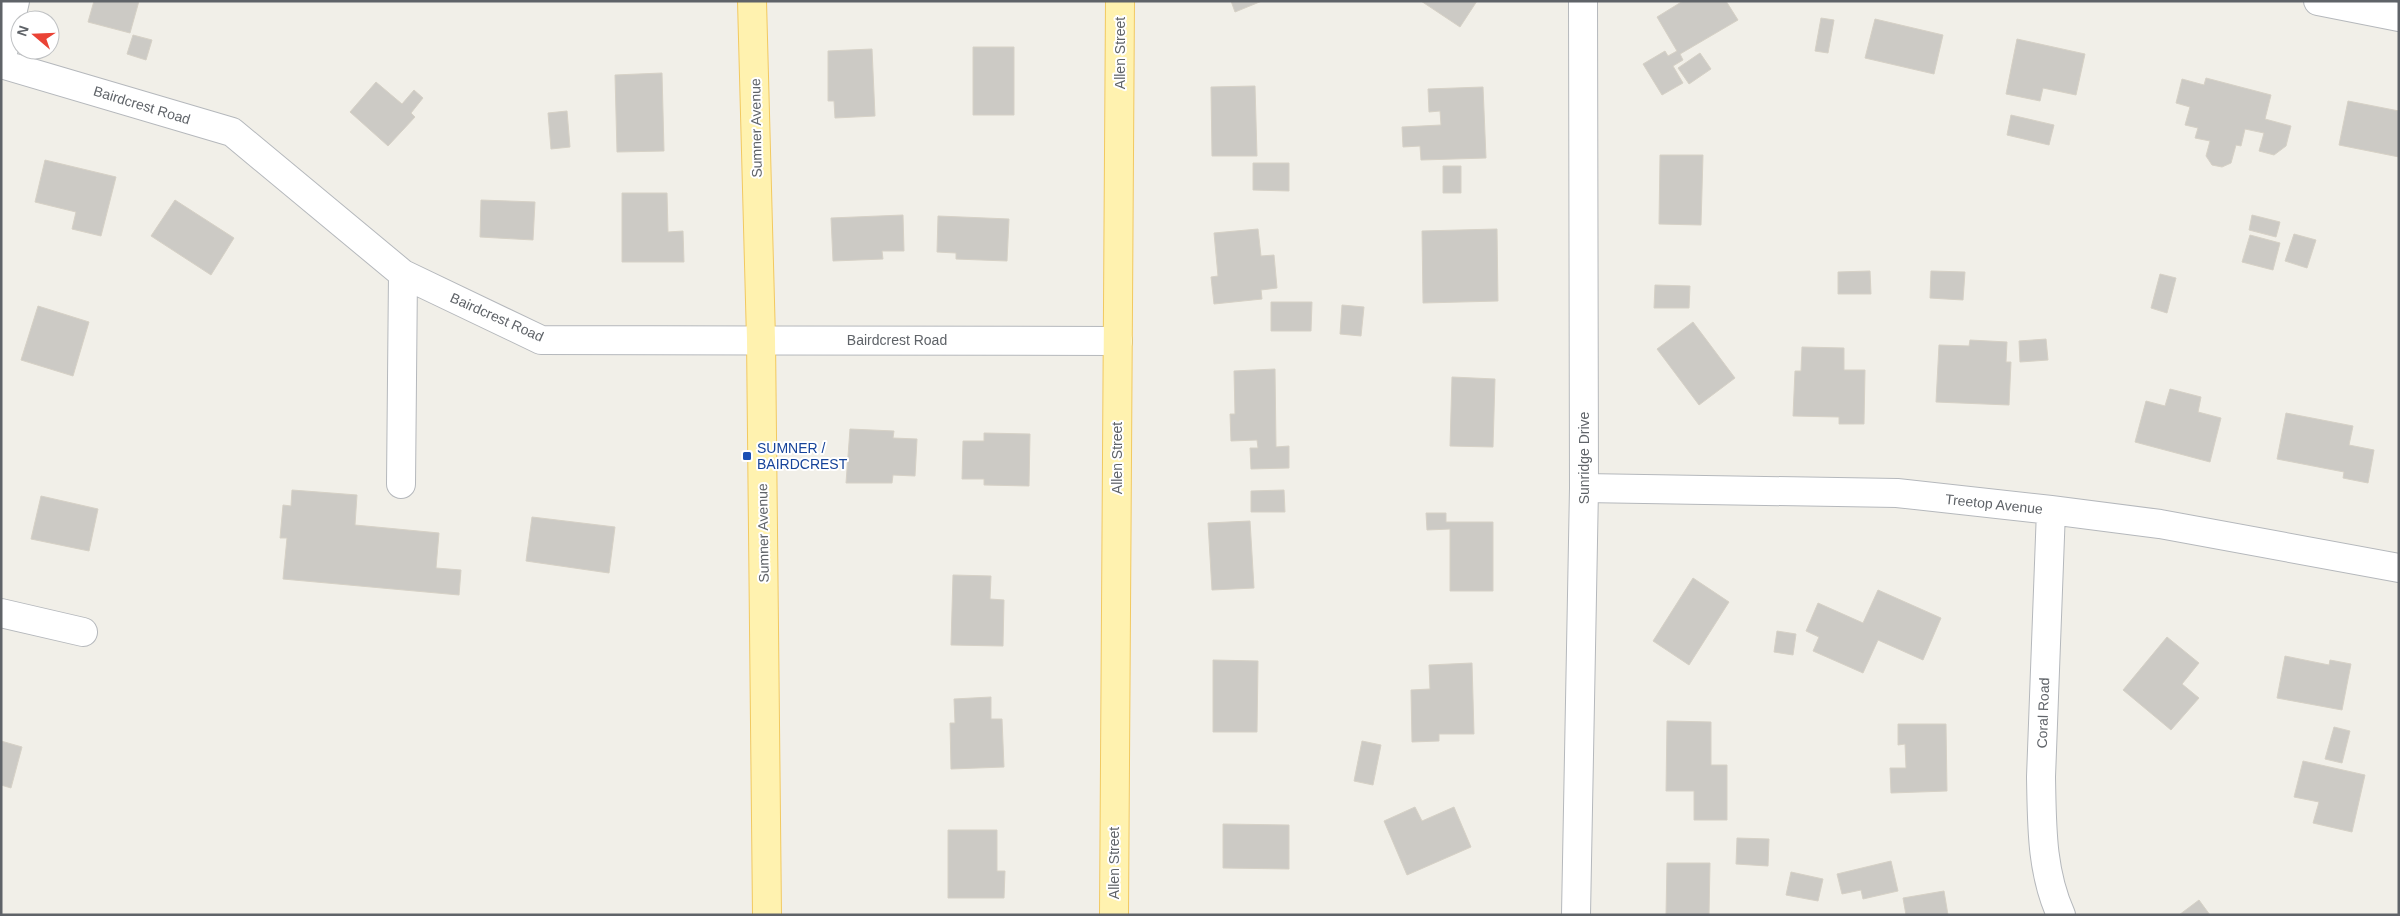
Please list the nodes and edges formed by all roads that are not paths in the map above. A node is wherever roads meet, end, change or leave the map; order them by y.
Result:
1 (15, 1) edge
2 (752, 1) edge
3 (1120, 1) edge
4 (1583, 1) edge
5 (2318, 1) edge
6 (2399, 17) edge
7 (1, 62) edge
8 (404, 274) junction
9 (761, 339) junction
10 (1118, 341) junction
11 (401, 484) dead end
12 (1584, 488) junction
13 (2050, 510) junction
14 (2399, 568) edge
15 (1, 613) edge
16 (83, 632) dead end
17 (767, 915) edge
18 (1114, 915) edge
19 (1576, 915) edge
20 (2061, 915) edge

1 - 7 street
2 - 9 main road, Sumner Avenue
3 - 10 main road, Allen Street
4 - 12 street, Sunridge Drive
5 - 6 street
7 - 8 street, Bairdcrest Road
8 - 9 street, Bairdcrest Road
8 - 11 street
9 - 10 street, Bairdcrest Road
9 - 17 main road, Sumner Avenue
10 - 18 main road, Allen Street
12 - 13 street, Treetop Avenue
12 - 19 street, Sunridge Drive
13 - 14 street, Treetop Avenue
13 - 20 street, Coral Road
15 - 16 street

